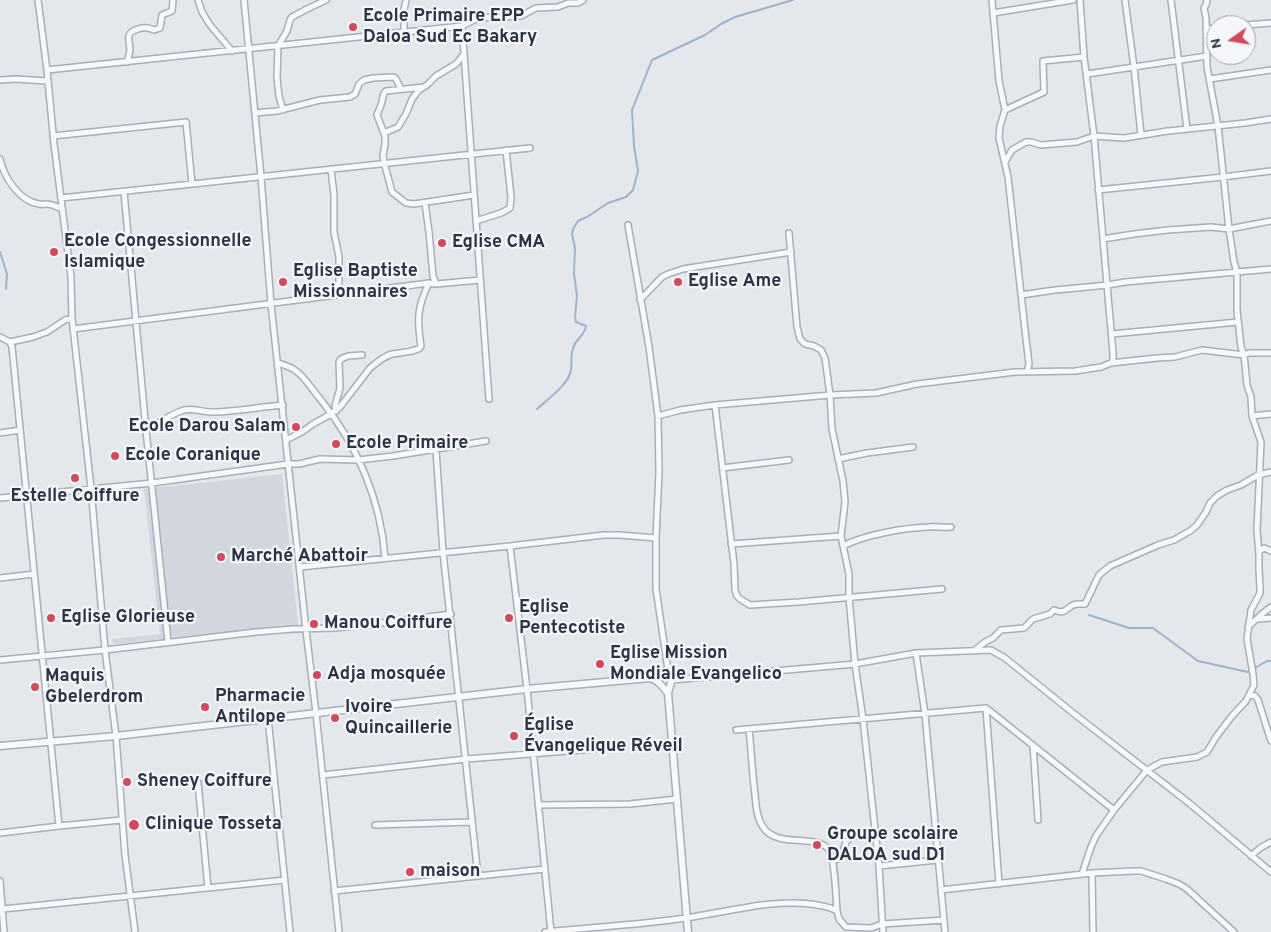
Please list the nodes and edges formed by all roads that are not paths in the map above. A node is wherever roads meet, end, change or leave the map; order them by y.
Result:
1 (38, 0) edge
2 (173, 0) edge
3 (198, 0) edge
4 (244, 0) edge
5 (326, 0) edge
6 (406, 0) edge
7 (583, 0) edge
8 (992, 0) edge
9 (1073, 0) edge
10 (1080, 0) edge
11 (1125, 0) edge
12 (1171, 0) edge
13 (1207, 0) edge
14 (993, 12) junction
15 (1206, 18) edge
16 (1271, 23) edge
17 (1256, 24) edge
18 (462, 26) junction
19 (404, 32) junction
20 (278, 46) junction
21 (249, 49) junction
22 (232, 51) junction
23 (464, 54) junction
24 (1206, 56) edge
25 (1084, 57) junction
26 (1179, 60) junction
27 (127, 62) junction
28 (1207, 65) edge
29 (1134, 67) junction
30 (47, 70) junction
31 (1271, 70) edge
32 (1087, 74) junction
33 (1210, 79) junction
34 (0, 80) edge
35 (48, 81) junction
36 (424, 87) junction
37 (400, 89) junction
38 (283, 110) junction
39 (1005, 110) junction
40 (256, 113) junction
41 (1271, 119) edge
42 (1218, 126) junction
43 (1188, 129) junction
44 (384, 133) junction
45 (1141, 135) junction
46 (53, 136) junction
47 (1094, 136) junction
48 (530, 148) dead end
49 (506, 150) junction
50 (471, 154) junction
51 (0, 159) edge
52 (1005, 162) junction
53 (384, 163) junction
54 (332, 169) junction
55 (1271, 171) edge
56 (262, 177) junction
57 (1223, 178) junction
58 (192, 184) junction
59 (1098, 190) junction
60 (124, 192) junction
61 (474, 195) junction
62 (60, 198) junction
63 (425, 203) junction
64 (62, 209) junction
65 (476, 221) junction
66 (1271, 221) edge
67 (628, 226) dead end
68 (1229, 228) junction
69 (789, 233) dead end
70 (1103, 239) junction
71 (791, 252) junction
72 (1271, 269) edge
73 (1237, 272) junction
74 (480, 280) junction
75 (429, 283) junction
76 (436, 284) junction
77 (1108, 285) junction
78 (336, 295) junction
79 (1021, 295) junction
80 (640, 300) junction
81 (271, 304) junction
82 (72, 318) junction
83 (136, 321) junction
84 (1238, 322) junction
85 (73, 329) junction
86 (1112, 334) junction
87 (0, 337) edge
88 (10, 342) junction
89 (1271, 353) edge
90 (362, 355) dead end
91 (1244, 355) junction
92 (278, 363) junction
93 (1111, 363) junction
94 (1027, 372) junction
95 (830, 394) junction
96 (489, 399) dead end
97 (282, 405) junction
98 (715, 405) junction
99 (334, 413) junction
100 (1271, 414) edge
101 (658, 416) junction
102 (1252, 416) junction
103 (20, 430) junction
104 (146, 430) junction
105 (0, 433) edge
106 (286, 440) junction
107 (486, 441) dead end
108 (913, 447) dead end
109 (436, 450) junction
110 (838, 459) junction
111 (358, 460) junction
112 (789, 460) dead end
113 (288, 464) junction
114 (722, 468) junction
115 (1271, 472) edge
116 (1258, 475) junction
117 (152, 483) junction
118 (90, 488) junction
119 (26, 495) junction
120 (0, 498) edge
121 (952, 527) dead end
122 (841, 536) junction
123 (656, 538) junction
124 (732, 544) junction
125 (510, 546) junction
126 (843, 546) junction
127 (1259, 551) junction
128 (1271, 551) edge
129 (443, 552) junction
130 (385, 558) junction
131 (300, 567) junction
132 (34, 574) junction
133 (0, 578) edge
134 (942, 589) dead end
135 (849, 597) junction
136 (1271, 607) edge
137 (450, 614) junction
138 (1271, 618) edge
139 (1258, 619) junction
140 (1248, 628) junction
141 (306, 630) junction
142 (168, 642) junction
143 (104, 650) junction
144 (974, 650) junction
145 (916, 653) junction
146 (42, 656) junction
147 (0, 660) edge
148 (855, 664) junction
149 (668, 670) junction
150 (650, 678) junction
151 (672, 680) junction
152 (527, 689) junction
153 (668, 694) junction
154 (1250, 695) junction
155 (459, 696) junction
156 (986, 708) junction
157 (316, 713) junction
158 (925, 714) junction
159 (268, 718) junction
160 (863, 719) junction
161 (749, 728) junction
162 (736, 730) dead end
163 (116, 736) junction
164 (51, 741) junction
165 (1271, 741) edge
166 (0, 746) edge
167 (1033, 746) junction
168 (606, 748) dead end
169 (533, 753) junction
170 (466, 759) junction
171 (1147, 770) junction
172 (323, 775) junction
173 (198, 783) dead end
174 (677, 799) junction
175 (538, 805) junction
176 (1114, 810) junction
177 (121, 820) junction
178 (1038, 820) dead end
179 (472, 822) junction
180 (375, 825) dead end
181 (59, 826) junction
182 (0, 833) edge
183 (876, 833) junction
184 (1271, 842) edge
185 (1251, 856) junction
186 (938, 860) junction
187 (833, 861) junction
188 (879, 866) junction
189 (545, 870) junction
190 (1271, 872) edge
191 (1092, 873) junction
192 (1082, 874) junction
193 (478, 876) junction
194 (285, 880) junction
195 (0, 881) edge
196 (998, 884) junction
197 (208, 888) junction
198 (941, 890) junction
199 (334, 891) junction
200 (130, 896) junction
201 (3, 909) junction
202 (837, 911) junction
203 (686, 918) junction
204 (944, 920) junction
205 (882, 924) junction
206 (4, 932) edge
207 (135, 932) edge
208 (290, 932) edge
209 (339, 932) edge
210 (545, 932) edge
211 (551, 932) edge
212 (688, 932) edge
213 (883, 932) edge
214 (945, 932) edge
215 (1093, 932) edge
216 (1234, 932) edge

1 - 30 street
2 - 27 street
3 - 22 street
4 - 21 street
5 - 20 street
6 - 19 street
7 - 18 street
8 - 14 street
9 - 14 street
10 - 25 street
11 - 29 street
12 - 26 street
13 - 15 street
14 - 39 street
16 - 17 street
18 - 19 street
18 - 23 street
19 - 20 street
20 - 21 street
20 - 38 street
21 - 22 street
21 - 40 street
22 - 27 street
23 - 36 street
23 - 50 street
24 - 26 street
25 - 32 street
25 - 39 street
26 - 29 street
26 - 43 street
27 - 30 street
28 - 33 street
29 - 32 street
29 - 45 street
30 - 35 street
31 - 33 street
32 - 47 street
33 - 42 street
34 - 35 street
35 - 46 street
36 - 37 street
36 - 44 street
37 - 38 street
37 - 44 street
38 - 40 street
39 - 52 street
40 - 56 street
41 - 42 street
42 - 43 street
42 - 57 street
43 - 45 street
44 - 53 street
45 - 47 street
46 - 58 street
46 - 62 street
47 - 52 street
47 - 59 street
48 - 49 street
49 - 50 street
49 - 65 street
50 - 53 street
50 - 61 street
51 - 64 street
52 - 79 street
53 - 54 street
53 - 63 street
54 - 56 street
54 - 78 street
55 - 57 street
56 - 58 street
56 - 81 street
57 - 59 street
57 - 68 street
58 - 60 street
59 - 70 street
60 - 62 street
60 - 83 street
61 - 63 street
61 - 65 street
62 - 64 street
63 - 76 street
64 - 82 street
65 - 74 street
66 - 68 street
67 - 80 street
68 - 70 street
68 - 73 street
69 - 71 street
70 - 77 street
71 - 80 street
71 - 95 street
72 - 73 street
73 - 77 street
73 - 84 street
74 - 76 street
74 - 96 street
75 - 76 street
75 - 78 street
75 - 99 street
77 - 79 street
77 - 86 street
78 - 81 street
79 - 94 street
80 - 101 street
81 - 83 street
81 - 92 street
82 - 85 street
82 - 88 street
83 - 85 street
83 - 104 street
84 - 86 street
84 - 91 street
85 - 118 street
86 - 93 street
87 - 88 street
88 - 103 street
89 - 91 street
90 - 99 street
91 - 93 street
91 - 102 street
92 - 97 street
92 - 99 street
93 - 94 street
94 - 95 street
95 - 98 street
95 - 110 street
97 - 104 street
97 - 106 street
98 - 101 street
98 - 114 street
99 - 106 street
99 - 111 street
100 - 102 street
101 - 123 street
102 - 116 street
103 - 105 street
103 - 119 street
104 - 117 street
106 - 113 street
107 - 109 street
108 - 110 street
109 - 111 street
109 - 129 street
110 - 122 street
111 - 113 street
111 - 130 street
112 - 114 street
113 - 117 street
113 - 131 street
114 - 124 street
115 - 116 street
116 - 127 street
116 - 144 street
117 - 118 street
117 - 142 street
118 - 119 street
118 - 143 street
119 - 120 street
119 - 132 street
121 - 126 street
122 - 124 street
122 - 126 street
123 - 125 street
123 - 149 street
124 - 135 street
125 - 129 street
125 - 152 street
126 - 135 street
127 - 128 street
127 - 140 street
129 - 130 street
129 - 137 street
130 - 131 street
131 - 141 street
132 - 133 street
132 - 146 street
134 - 135 street
135 - 148 street
136 - 139 street
137 - 141 street
137 - 155 street
138 - 139 street
139 - 140 street
140 - 154 street
141 - 142 street
141 - 157 street
142 - 143 street
143 - 146 street
143 - 163 street
144 - 145 street
144 - 171 street
145 - 148 street
145 - 158 street
146 - 147 street
146 - 164 street
148 - 151 street
148 - 160 street
149 - 150 street
149 - 151 street
150 - 152 street
150 - 153 street
151 - 153 street
152 - 155 street
152 - 169 street
153 - 174 street
154 - 165 street
154 - 171 street
155 - 157 street
155 - 170 street
156 - 158 street
156 - 167 street
156 - 196 street
157 - 159 street
157 - 172 street
158 - 160 street
158 - 186 street
159 - 163 street
159 - 194 street
160 - 161 street
160 - 183 street
161 - 162 street
161 - 187 street
163 - 164 street
163 - 177 street
164 - 166 street
164 - 181 street
167 - 176 street
167 - 178 street
168 - 169 street
169 - 170 street
169 - 175 street
170 - 172 street
170 - 179 street
171 - 176 street
171 - 185 street
172 - 199 street
173 - 197 street
174 - 175 street
174 - 203 street
175 - 189 street
176 - 192 street
177 - 181 street
177 - 200 street
179 - 180 street
179 - 193 street
181 - 182 street
183 - 187 street
183 - 188 street
184 - 185 street
185 - 190 street
186 - 188 street
186 - 198 street
187 - 202 street
188 - 205 street
189 - 193 street
189 - 211 street
191 - 192 street
191 - 215 street
191 - 216 street
192 - 196 street
193 - 199 street
194 - 197 street
194 - 208 street
195 - 201 street
196 - 198 street
197 - 200 street
198 - 204 street
199 - 209 street
200 - 201 street
200 - 207 street
201 - 206 street
202 - 203 street
202 - 205 street
203 - 211 street
203 - 212 street
204 - 205 street
204 - 214 street
205 - 213 street
210 - 211 street

